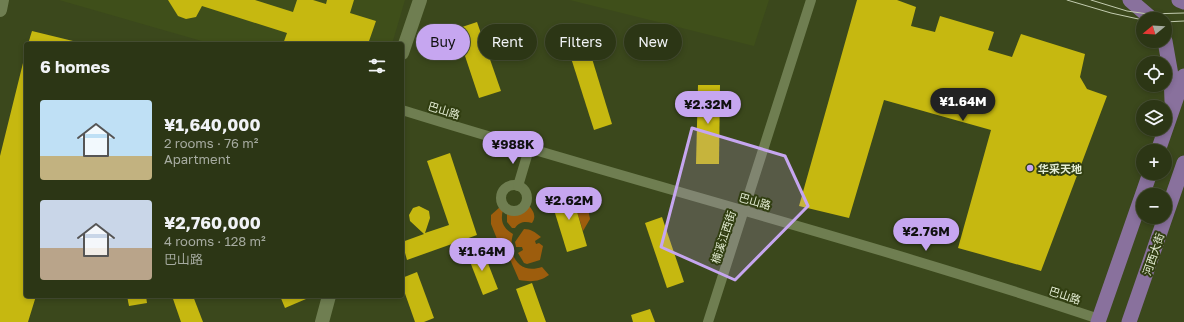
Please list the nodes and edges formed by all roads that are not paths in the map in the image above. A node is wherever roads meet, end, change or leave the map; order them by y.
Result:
1 (2, 0) edge
2 (420, 0) edge
3 (811, 0) edge
4 (1130, 0) edge
5 (1179, 0) edge
6 (1184, 2) edge
7 (0, 10) edge
8 (1144, 12) edge
9 (404, 47) edge
10 (1166, 48) edge
11 (1184, 76) edge
12 (1172, 100) edge
13 (404, 111) edge
14 (1172, 111) edge
15 (529, 149) junction
16 (1184, 163) edge
17 (1148, 180) edge
18 (518, 186) dead end
19 (744, 210) junction
20 (328, 298) edge
21 (1099, 321) edge
22 (322, 322) edge
23 (708, 322) edge
24 (1129, 322) edge

1 - 7 street
2 - 9 street
3 - 19 street, 楠溪江西街
4 - 8 main road
5 - 6 main road
10 - 12 main road
11 - 14 main road
13 - 15 street, 巴山路
15 - 18 street
15 - 19 street, 巴山路
16 - 24 main road, 河西大街
17 - 21 main road
19 - 21 street, 巴山路
19 - 23 street, 楠溪江西街
20 - 22 street

